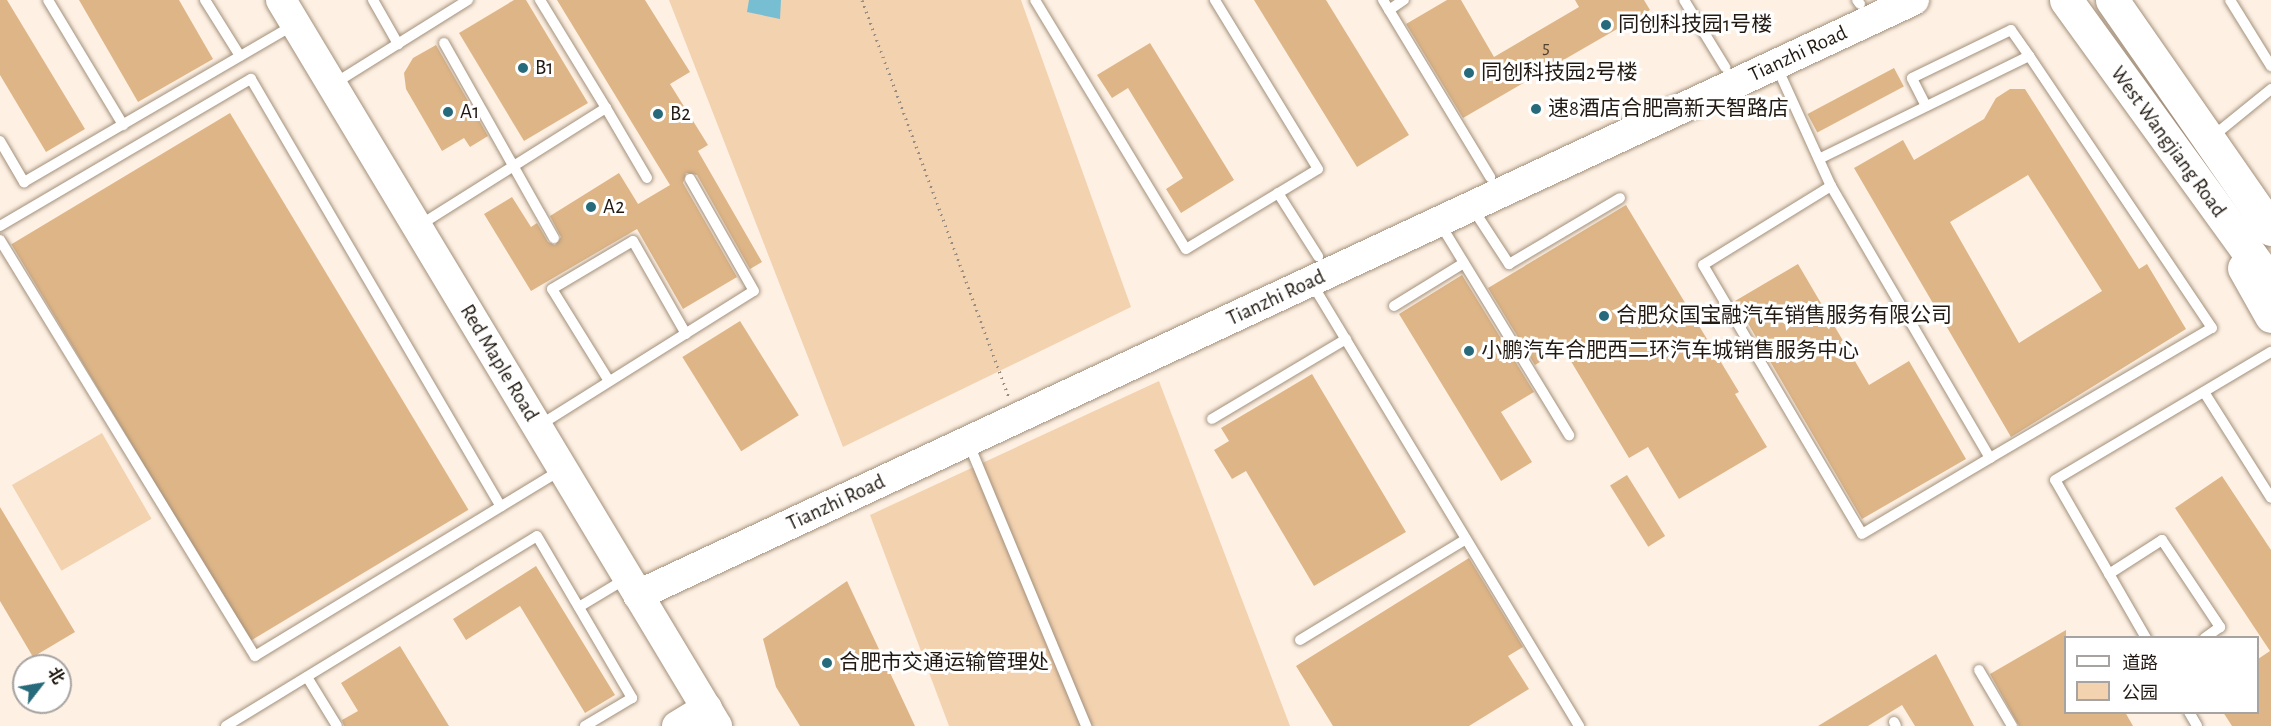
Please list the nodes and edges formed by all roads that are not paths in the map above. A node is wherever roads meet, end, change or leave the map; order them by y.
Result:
1 (48, 0) edge
2 (205, 0) edge
3 (373, 0) edge
4 (468, 0) edge
5 (540, 0) edge
6 (1035, 0) edge
7 (1215, 0) edge
8 (1404, 0) edge
9 (1684, 0) edge
10 (1914, 0) edge
11 (2066, 0) edge
12 (2112, 0) edge
13 (2230, 0) edge
14 (1862, 1) edge
15 (1386, 5) edge
16 (288, 12) edge
17 (444, 43) dead end
18 (398, 44) junction
19 (240, 56) junction
20 (2029, 56) junction
21 (1775, 65) junction
22 (2271, 66) edge
23 (1725, 67) junction
24 (332, 85) junction
25 (2271, 89) edge
26 (1926, 106) junction
27 (606, 108) junction
28 (123, 125) junction
29 (0, 141) edge
30 (2217, 150) junction
31 (1819, 159) junction
32 (514, 166) junction
33 (1490, 177) junction
34 (647, 178) dead end
35 (690, 179) dead end
36 (2198, 185) junction
37 (1831, 186) junction
38 (1278, 193) junction
39 (1620, 198) dead end
40 (2271, 202) edge
41 (1472, 206) junction
42 (1439, 222) junction
43 (0, 226) edge
44 (417, 227) junction
45 (2271, 229) edge
46 (554, 238) dead end
47 (0, 240) edge
48 (1464, 262) junction
49 (1315, 269) junction
50 (2271, 284) edge
51 (1394, 306) dead end
52 (2271, 316) edge
53 (686, 334) junction
54 (1346, 339) junction
55 (2271, 352) edge
56 (609, 381) junction
57 (2204, 392) junction
58 (1212, 419) dead end
59 (537, 426) junction
60 (1569, 435) dead end
61 (968, 441) junction
62 (1990, 458) junction
63 (562, 469) junction
64 (2271, 498) edge
65 (501, 506) junction
66 (1466, 539) junction
67 (2109, 574) junction
68 (633, 587) junction
69 (579, 607) junction
70 (2145, 636) edge
71 (2208, 636) edge
72 (1300, 640) dead end
73 (1979, 670) dead end
74 (307, 677) junction
75 (712, 717) edge
76 (226, 726) edge
77 (337, 726) edge
78 (585, 726) edge
79 (677, 726) edge
80 (1086, 726) edge
81 (1579, 726) edge
82 (2012, 726) edge

1 - 28 lane
2 - 19 lane
3 - 18 lane
4 - 18 lane
5 - 27 lane
6 - 38 lane
7 - 38 lane
8 - 15 lane
9 - 23 lane
10 - 21 street, Tianzhi Road
11 - 36 main road, West Wangjiang Road
12 - 30 main road, West Wangjiang Road
13 - 22 lane
14 - 23 street, Tianzhi Road
15 - 33 lane
16 - 19 lane
16 - 24 street, Red Maple Road
17 - 32 lane
18 - 24 lane
19 - 28 lane
20 - 26 lane
20 - 26 lane
20 - 62 lane
21 - 31 lane
21 - 41 street, Tianzhi Road
23 - 33 street, Tianzhi Road
24 - 44 street, Red Maple Road
25 - 30 lane
26 - 31 lane
27 - 32 lane
27 - 34 lane
28 - 29 lane
30 - 40 main road
30 - 45 main road, West Wangjiang Road
31 - 37 lane
32 - 44 lane
32 - 46 lane
33 - 49 street, Tianzhi Road
35 - 53 lane
36 - 50 main road, West Wangjiang Road
36 - 52 main road
37 - 62 lane
37 - 62 lane
38 - 49 lane
39 - 41 lane
41 - 42 street, Tianzhi Road
42 - 48 lane
42 - 49 street, Tianzhi Road
43 - 65 lane
44 - 59 street, Red Maple Road
47 - 65 lane
48 - 51 lane
48 - 60 lane
49 - 54 lane
49 - 61 street, Tianzhi Road
49 - 68 street, Tianzhi Road
53 - 56 lane
53 - 56 lane
54 - 58 lane
54 - 66 lane
55 - 57 lane
56 - 59 lane
57 - 64 lane
57 - 67 lane
59 - 63 street, Red Maple Road
61 - 68 street, Tianzhi Road
61 - 80 lane
63 - 65 lane
63 - 68 street, Red Maple Road
66 - 72 lane
66 - 81 lane
67 - 70 lane
67 - 71 lane
68 - 69 lane
68 - 75 street, Red Maple Road
69 - 74 lane
69 - 78 lane
73 - 82 lane
74 - 76 lane
74 - 77 lane
75 - 79 street

